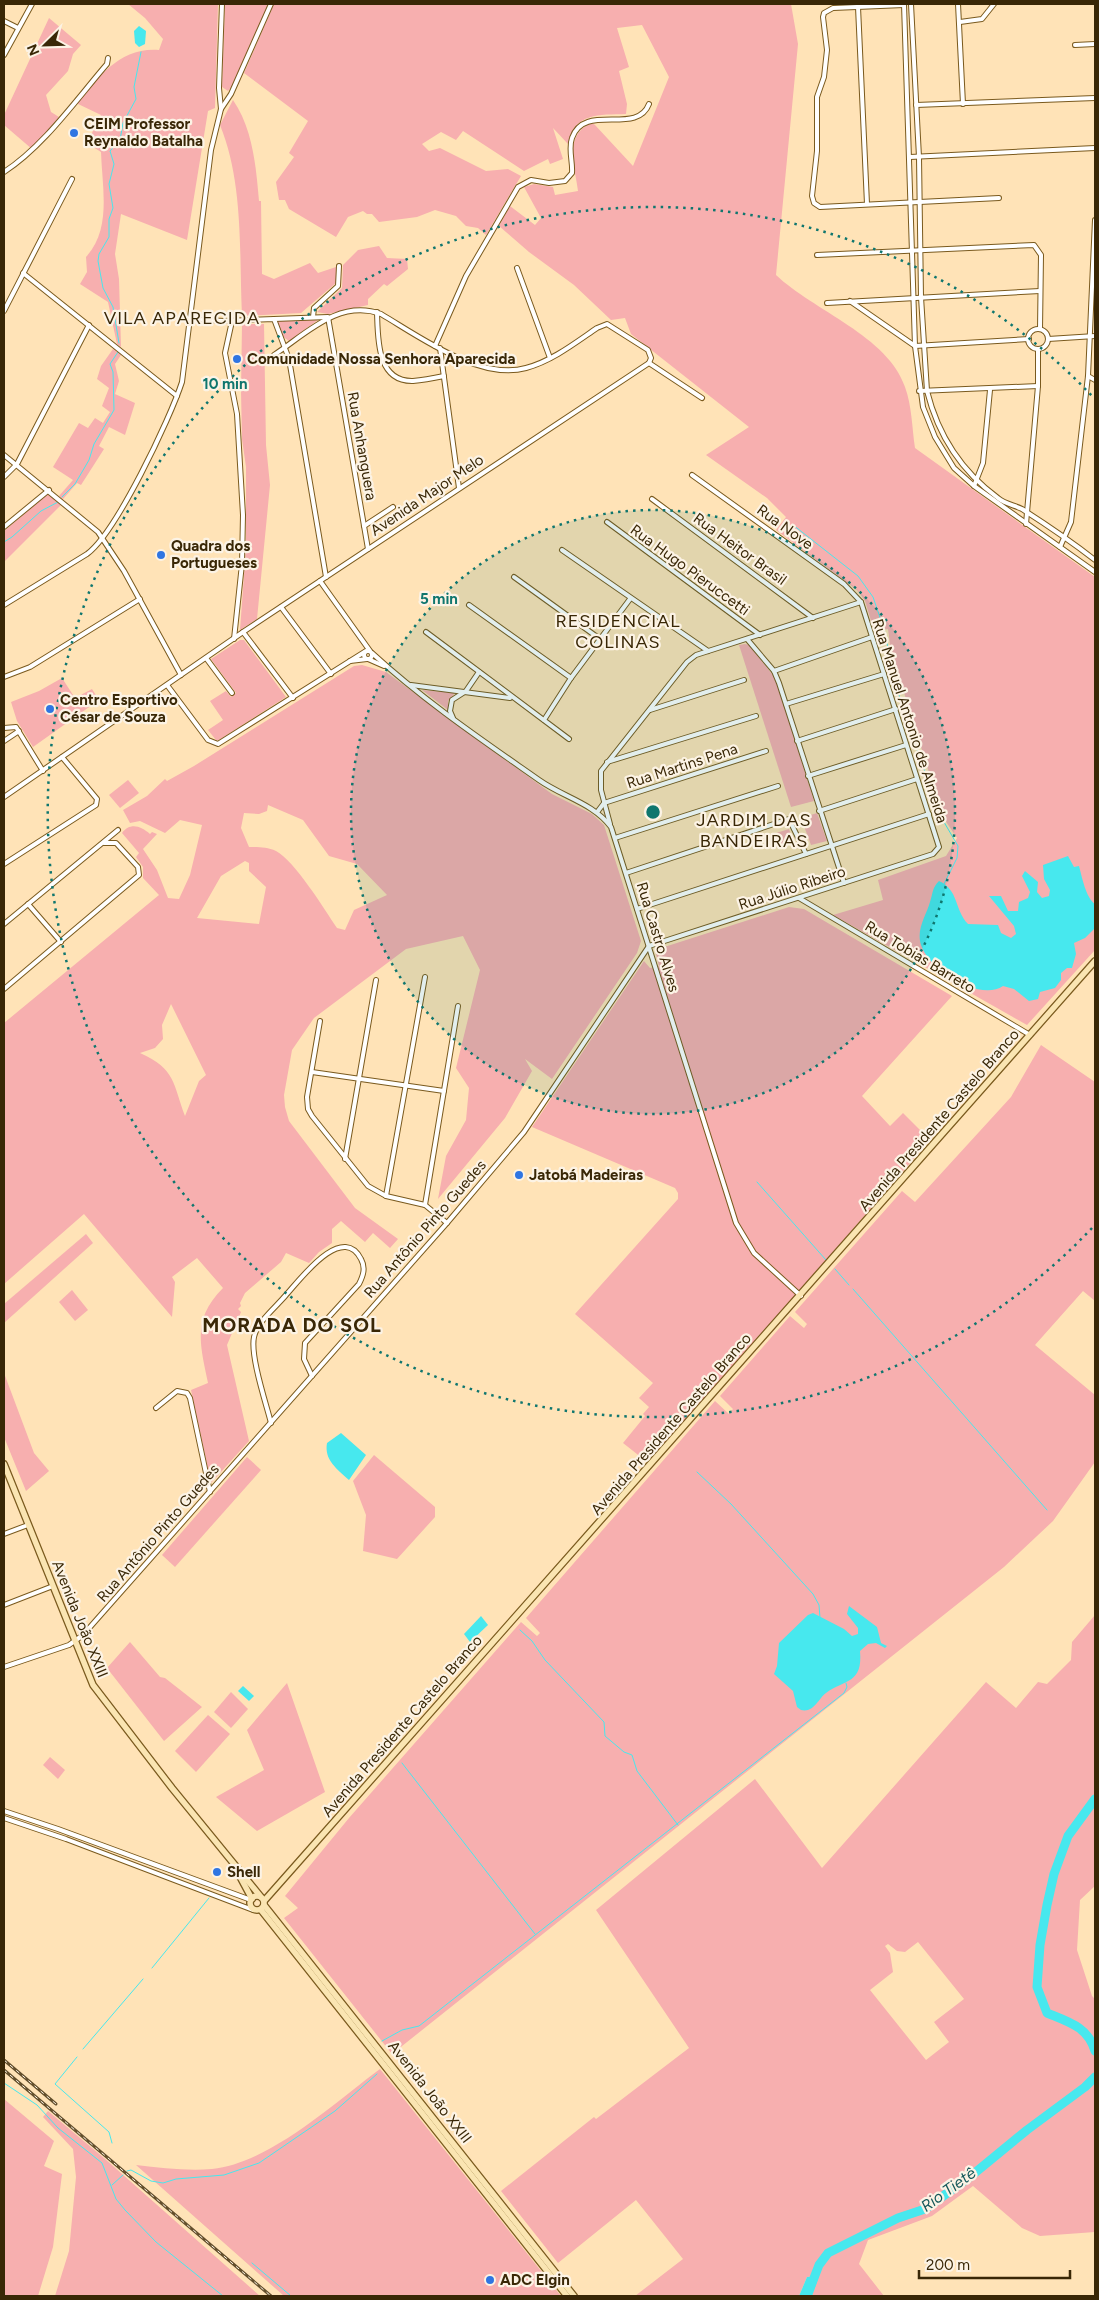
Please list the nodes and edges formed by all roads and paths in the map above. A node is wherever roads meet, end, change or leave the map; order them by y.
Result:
1 (32, 4) edge
2 (222, 4) edge
3 (272, 4) edge
4 (904, 4) edge
5 (910, 4) edge
6 (958, 4) edge
7 (994, 4) edge
8 (858, 7) junction
9 (4, 21) edge
10 (960, 22) junction
11 (18, 28) junction
12 (1095, 44) edge
13 (1075, 45) dead end
14 (4, 55) edge
15 (108, 58) dead end
16 (1095, 98) edge
17 (649, 104) dead end
18 (963, 104) junction
19 (916, 105) junction
20 (908, 106) junction
21 (221, 109) junction
22 (1095, 148) edge
23 (910, 157) junction
24 (919, 157) junction
25 (4, 172) edge
26 (72, 179) dead end
27 (999, 198) dead end
28 (918, 202) junction
29 (911, 203) junction
30 (867, 204) junction
31 (1095, 220) edge
32 (911, 251) junction
33 (919, 251) junction
34 (817, 255) dead end
35 (339, 266) dead end
36 (517, 268) dead end
37 (23, 274) junction
38 (1040, 291) junction
39 (921, 297) junction
40 (913, 298) junction
41 (850, 301) junction
42 (827, 303) dead end
43 (4, 311) edge
44 (377, 312) junction
45 (313, 317) junction
46 (328, 317) junction
47 (190, 319) junction
48 (274, 319) junction
49 (232, 321) junction
50 (89, 325) junction
51 (1040, 329) junction
52 (1095, 336) edge
53 (1090, 337) junction
54 (1029, 339) junction
55 (1048, 339) junction
56 (923, 345) junction
57 (435, 346) junction
58 (915, 346) junction
59 (286, 347) junction
60 (440, 348) junction
61 (1038, 349) junction
62 (274, 355) dead end
63 (550, 358) junction
64 (650, 363) junction
65 (444, 376) junction
66 (1088, 376) junction
67 (1095, 380) edge
68 (1038, 386) junction
69 (990, 390) junction
70 (927, 391) junction
71 (920, 392) junction
72 (177, 396) junction
73 (702, 398) dead end
74 (941, 435) junction
75 (935, 437) junction
76 (4, 455) edge
77 (17, 464) junction
78 (692, 475) dead end
79 (4, 477) edge
80 (977, 480) junction
81 (974, 486) junction
82 (459, 488) junction
83 (49, 490) junction
84 (652, 499) dead end
85 (394, 507) dead end
86 (1027, 513) junction
87 (607, 522) dead end
88 (1026, 524) junction
89 (4, 526) edge
90 (364, 526) junction
91 (103, 538) junction
92 (1064, 539) junction
93 (1060, 547) junction
94 (368, 549) junction
95 (562, 550) dead end
96 (1095, 560) edge
97 (1095, 572) edge
98 (326, 577) junction
99 (514, 577) dead end
100 (320, 581) junction
101 (140, 599) junction
102 (630, 599) junction
103 (860, 602) junction
104 (4, 605) edge
105 (469, 605) dead end
106 (281, 607) junction
107 (813, 618) junction
108 (243, 632) junction
109 (426, 632) dead end
110 (760, 635) junction
111 (872, 637) junction
112 (234, 639) junction
113 (600, 639) junction
114 (747, 639) junction
115 (708, 651) junction
116 (369, 652) junction
117 (206, 658) junction
118 (368, 659) junction
119 (350, 661) junction
120 (388, 668) junction
121 (774, 671) junction
122 (479, 672) junction
123 (181, 674) junction
124 (331, 674) junction
125 (884, 674) junction
126 (4, 677) edge
127 (571, 678) junction
128 (744, 680) dead end
129 (167, 685) junction
130 (410, 685) junction
131 (466, 691) junction
132 (232, 693) dead end
133 (293, 698) junction
134 (512, 698) junction
135 (786, 704) junction
136 (896, 709) junction
137 (650, 710) junction
138 (756, 716) dead end
139 (453, 718) junction
140 (544, 720) junction
141 (4, 728) edge
142 (19, 731) junction
143 (569, 739) dead end
144 (4, 741) edge
145 (797, 741) junction
146 (906, 745) junction
147 (766, 751) dead end
148 (62, 757) junction
149 (607, 762) junction
150 (43, 771) junction
151 (808, 776) junction
152 (917, 779) junction
153 (778, 786) dead end
154 (4, 797) edge
155 (604, 803) junction
156 (598, 811) junction
157 (819, 811) junction
158 (928, 814) junction
159 (611, 827) junction
160 (615, 838) junction
161 (104, 843) junction
162 (116, 843) junction
163 (831, 845) junction
164 (939, 847) joint
165 (806, 854) junction
166 (4, 864) edge
167 (626, 873) junction
168 (844, 883) junction
169 (799, 898) junction
170 (28, 904) junction
171 (637, 909) junction
172 (4, 924) edge
173 (61, 942) junction
174 (648, 946) junction
175 (1095, 961) edge
176 (425, 977) dead end
177 (376, 980) dead end
178 (4, 989) edge
179 (458, 1006) dead end
180 (320, 1021) dead end
181 (1030, 1036) junction
182 (312, 1072) junction
183 (360, 1079) junction
184 (406, 1086) junction
185 (444, 1091) junction
186 (344, 1159) junction
187 (386, 1196) junction
188 (426, 1205) junction
189 (448, 1223) junction
190 (801, 1296) junction
191 (312, 1376) junction
192 (156, 1408) dead end
193 (271, 1423) junction
194 (4, 1464) edge
195 (210, 1492) junction
196 (28, 1525) junction
197 (4, 1534) edge
198 (53, 1586) junction
199 (4, 1605) edge
200 (75, 1642) junction
201 (4, 1667) edge
202 (4, 1811) edge
203 (4, 1818) edge
204 (233, 1862) junction
205 (251, 1900) junction
206 (262, 1903) junction
207 (254, 1910) junction
208 (567, 2296) edge
209 (574, 2296) edge

1 - 11 street
2 - 21 street
3 - 21 street
4 - 8 street
4 - 20 street
5 - 19 street
6 - 10 street
7 - 10 street
8 - 30 street
8 - 30 street
9 - 11 street
10 - 18 street
11 - 14 street
12 - 13 street
15 - 25 street
16 - 18 street
17 - 57 street
18 - 19 street
19 - 20 street
19 - 24 street
20 - 23 street
21 - 47 street
22 - 24 street
23 - 24 street
23 - 29 street
24 - 28 street
26 - 37 street
27 - 28 street
28 - 29 street
28 - 33 street
29 - 30 street
29 - 32 street
31 - 53 street
32 - 33 street
32 - 34 street
32 - 40 street
33 - 38 street
33 - 39 street
35 - 45 street
36 - 63 street
37 - 43 street
37 - 50 street
38 - 39 street
38 - 51 street
39 - 40 street
39 - 56 street
40 - 41 street
40 - 58 street
41 - 42 street
41 - 58 street
44 - 46 street
44 - 57 street
44 - 65 street
45 - 46 street
45 - 48 street
46 - 59 street
46 - 90 street, Rua Anhanguera
47 - 49 street
47 - 72 street
48 - 49 street
48 - 59 street
49 - 112 street
50 - 72 street
50 - 77 street
51 - 54 street
51 - 55 street
52 - 53 street
53 - 55 street
53 - 66 street
54 - 56 street
54 - 61 street
55 - 61 street
56 - 58 street
56 - 70 street
57 - 60 street
58 - 71 street
59 - 62 street
59 - 98 street
60 - 63 street
60 - 65 street
61 - 68 street
63 - 64 street
64 - 73 street
64 - 82 street, Avenida Major Melo
65 - 82 street
66 - 67 street
66 - 92 street
68 - 69 street
68 - 86 street
69 - 70 street
69 - 80 street
70 - 71 street
70 - 74 street
71 - 75 street
72 - 91 street
74 - 75 street
74 - 80 street
75 - 81 street
76 - 77 street
77 - 79 street
77 - 83 street
78 - 103 street, Rua Nove
80 - 81 street
80 - 86 street
81 - 88 street
82 - 94 street, Avenida Major Melo
83 - 89 street
83 - 91 street
84 - 107 street, Rua Heitor Brasil
85 - 90 street
86 - 88 street
86 - 92 street
87 - 110 street, Rua Hugo Pieruccetti
88 - 93 street
90 - 94 street, Rua Anhanguera
91 - 101 street
91 - 104 street
92 - 93 street
92 - 96 street
93 - 97 street
94 - 98 street, Avenida Major Melo
95 - 102 street
98 - 100 street, Avenida Major Melo
99 - 113 street
100 - 106 street, Avenida Major Melo
100 - 116 street, Rua Castro Alves
101 - 123 street
101 - 126 street
102 - 113 street
102 - 115 street
103 - 107 street
103 - 111 street, Rua Manuel Antonio de Almeida
105 - 127 street
106 - 108 street, Avenida Major Melo
106 - 124 street
107 - 110 street
108 - 112 street, Avenida Major Melo
108 - 133 street
109 - 122 street
110 - 114 street
111 - 121 street
111 - 125 street, Rua Manuel Antonio de Almeida
112 - 117 street, Avenida Major Melo
113 - 127 street
114 - 115 street
114 - 121 street
115 - 137 street
116 - 118 street
116 - 119 street
116 - 120 street, Rua Castro Alves
117 - 123 street, Avenida Major Melo
117 - 132 street
118 - 119 street
118 - 120 street, Rua Castro Alves
119 - 124 street
120 - 130 street, Rua Castro Alves
121 - 135 street
122 - 131 street
122 - 134 street
123 - 129 street, Avenida Major Melo
124 - 133 street
125 - 135 street
125 - 136 street, Rua Manuel Antonio de Almeida
127 - 140 street
128 - 137 street
129 - 133 street
129 - 148 street, Avenida Major Melo
130 - 131 street
130 - 139 street, Rua Castro Alves
131 - 134 street
131 - 139 street
134 - 140 street
135 - 145 street
136 - 145 street
136 - 146 street, Rua Manuel Antonio de Almeida
137 - 149 street
138 - 149 street
139 - 156 street, Rua Castro Alves
140 - 143 street
141 - 142 street
142 - 144 street
142 - 150 street
145 - 151 street
146 - 151 street
146 - 152 street, Rua Manuel Antonio de Almeida
147 - 155 street, Rua Martins Pena
148 - 150 street, Avenida Major Melo
148 - 166 street
149 - 155 street
150 - 154 street, Avenida Major Melo
151 - 157 street
152 - 157 street
152 - 158 street, Rua Manuel Antonio de Almeida
153 - 160 street
155 - 156 street
155 - 159 street
156 - 159 street, Rua Castro Alves
157 - 163 street
158 - 163 street
158 - 164 street, Rua Manuel Antonio de Almeida
159 - 160 street, Rua Castro Alves
160 - 167 street, Rua Castro Alves
161 - 162 street
161 - 162 street
161 - 170 street
162 - 173 street
163 - 165 street
163 - 168 street
164 - 168 street, Rua Júlio Ribeiro
165 - 167 street
165 - 171 street
167 - 171 street, Rua Castro Alves
168 - 169 street, Rua Júlio Ribeiro
169 - 174 street, Rua Júlio Ribeiro
169 - 181 street, Rua Tobias Barreto
170 - 172 street
170 - 173 street
171 - 174 street, Rua Castro Alves
173 - 178 street
174 - 189 street, Rua Antônio Pinto Guedes
174 - 190 street, Rua Castro Alves
175 - 181 main road, Avenida Presidente Castelo Branco
176 - 184 street
177 - 183 street
179 - 185 street
180 - 182 street
181 - 190 main road, Avenida Presidente Castelo Branco
182 - 183 street
182 - 186 street
183 - 184 street
183 - 186 street
184 - 185 street
184 - 187 street
185 - 188 street
186 - 187 street
187 - 188 street
188 - 189 street
189 - 191 street, Rua Antônio Pinto Guedes
190 - 206 main road, Avenida Presidente Castelo Branco
191 - 193 street, Rua Antônio Pinto Guedes
191 - 193 street
192 - 195 street
193 - 195 street, Rua Antônio Pinto Guedes
194 - 196 main road, Avenida João XXIII
195 - 200 street, Rua Antônio Pinto Guedes
196 - 197 street
196 - 198 main road, Avenida João XXIII
198 - 199 street
198 - 200 main road, Avenida João XXIII
200 - 201 street
200 - 204 main road, Avenida João XXIII
202 - 205 street
203 - 207 street
204 - 205 main road, Avenida João XXIII
204 - 206 main road, Avenida João XXIII
205 - 206 main road
205 - 207 main road, Avenida João XXIII
206 - 207 main road
206 - 208 main road, Avenida João XXIII
206 - 209 main road, Avenida João XXIII

